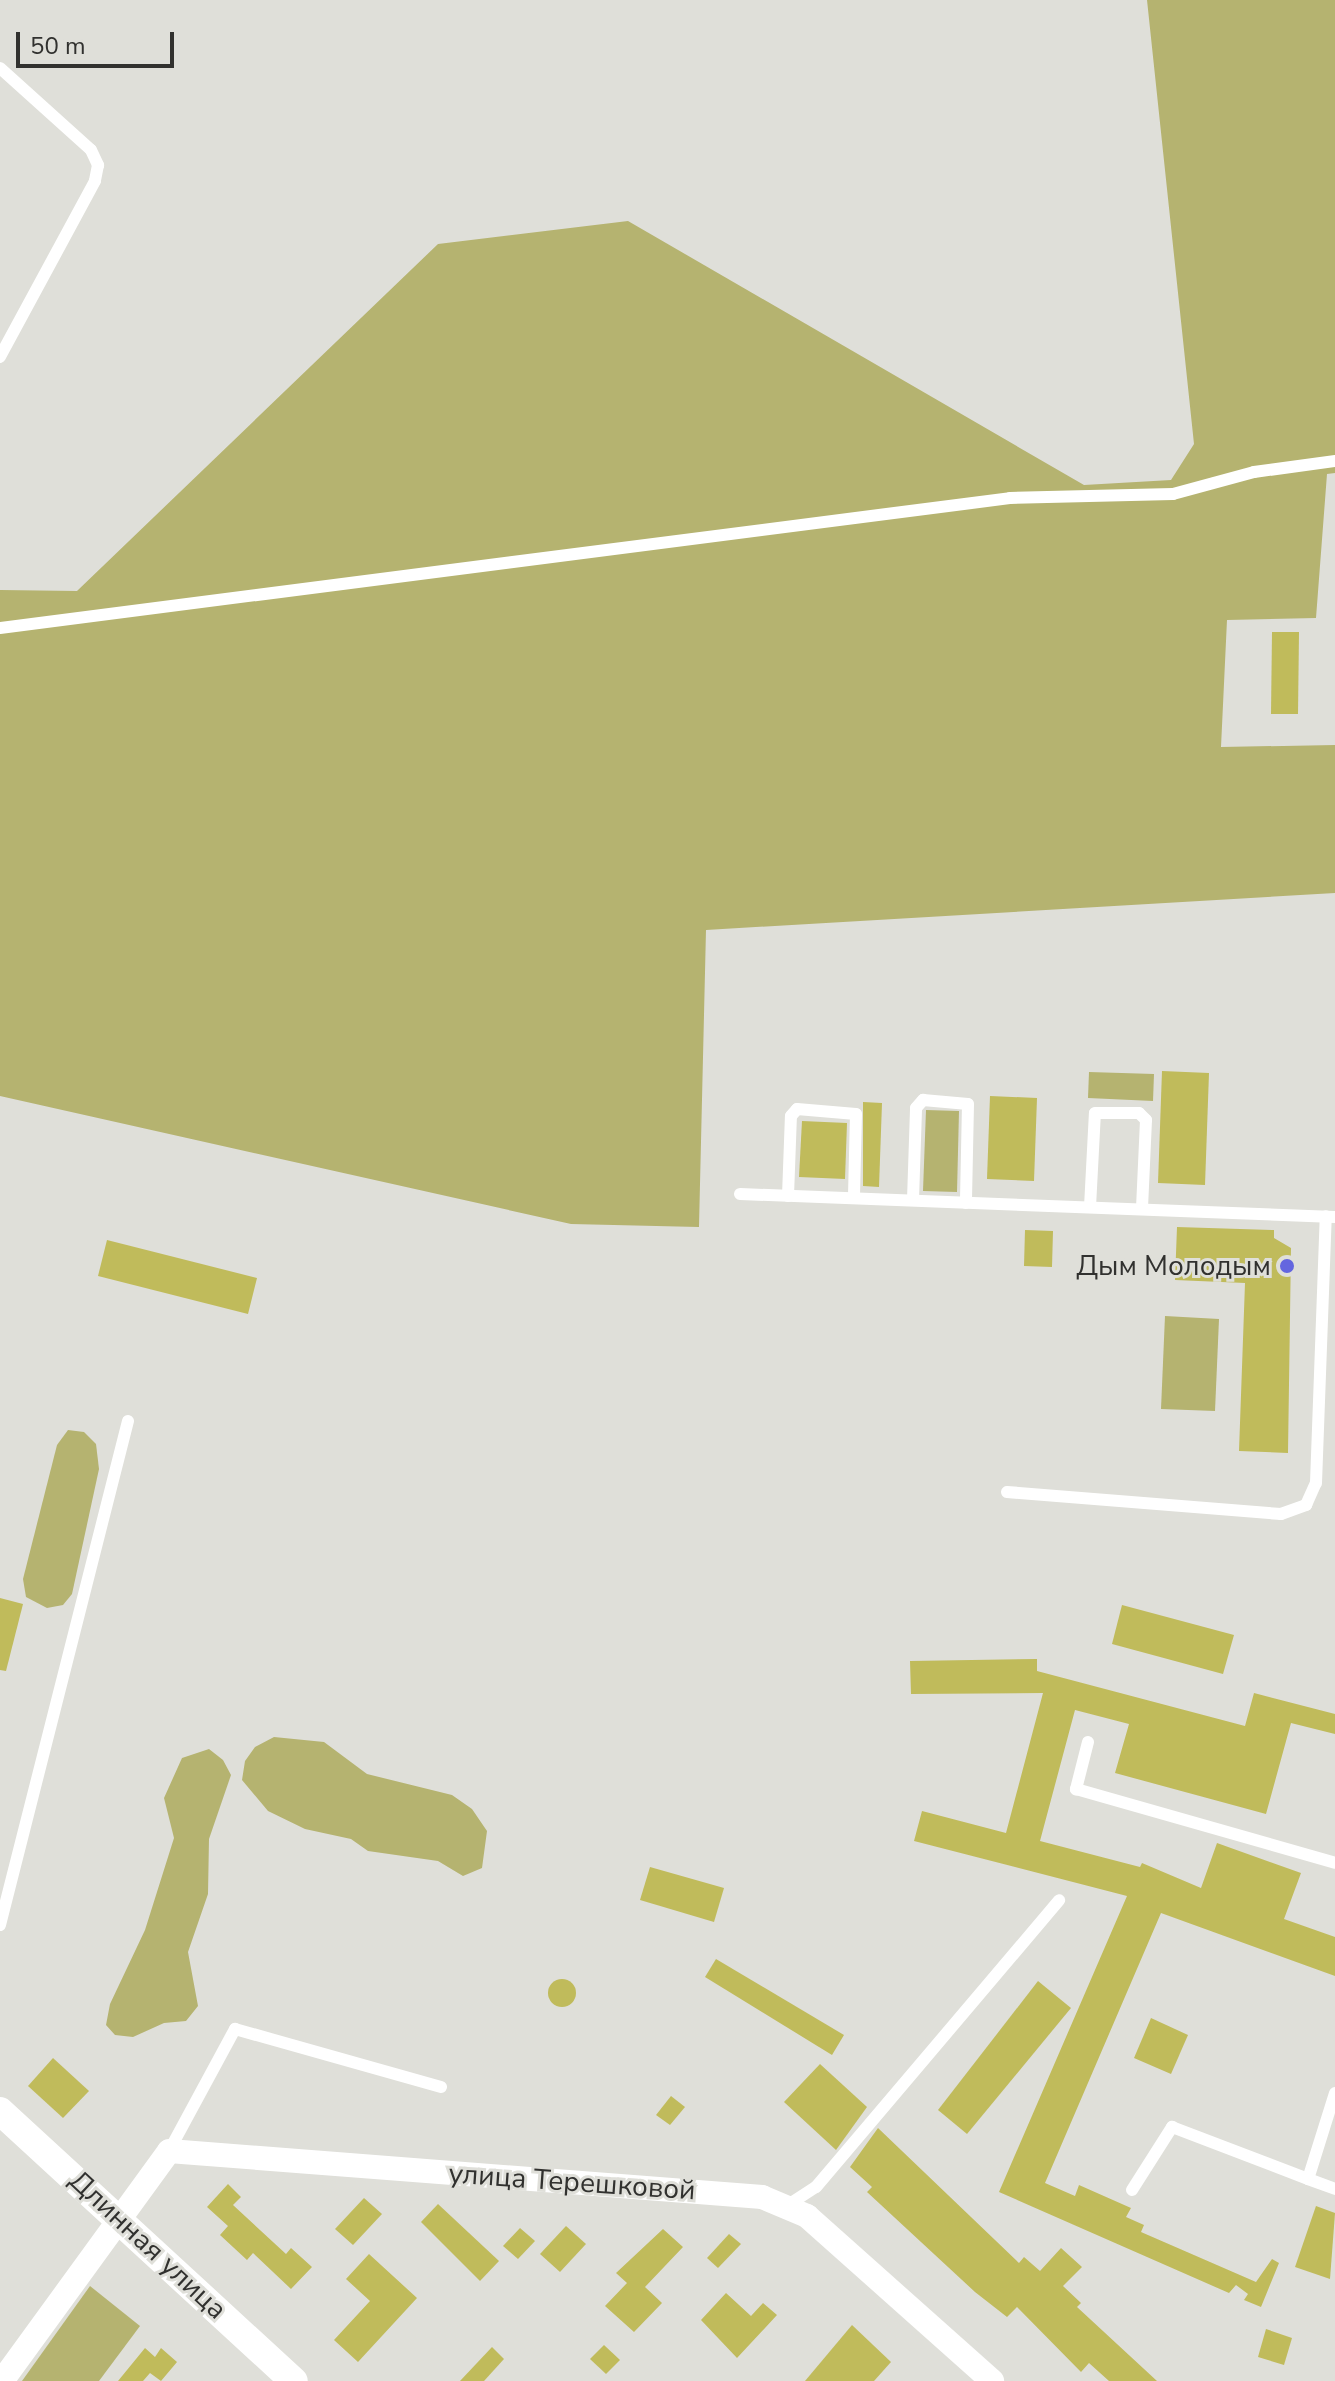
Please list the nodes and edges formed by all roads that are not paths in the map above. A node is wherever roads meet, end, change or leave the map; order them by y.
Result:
1 (0, 68) edge
2 (0, 357) edge
3 (1335, 461) edge
4 (0, 628) edge
5 (740, 1194) dead end
6 (788, 1196) junction
7 (854, 1198) junction
8 (913, 1200) junction
9 (966, 1203) junction
10 (1090, 1207) junction
11 (1142, 1209) junction
12 (1330, 1217) edge
13 (128, 1421) dead end
14 (1007, 1492) dead end
15 (1088, 1742) dead end
16 (1335, 1863) edge
17 (1059, 1900) dead end
18 (0, 1925) edge
19 (441, 2087) dead end
20 (1335, 2093) edge
21 (0, 2111) edge
22 (169, 2151) junction
23 (1308, 2179) junction
24 (1335, 2189) edge
25 (1132, 2190) dead end
26 (788, 2205) junction
27 (119, 2217) junction
28 (2, 2381) edge
29 (294, 2381) edge
30 (992, 2381) edge

1 - 2 lane
3 - 4 lane
5 - 6 lane
6 - 7 lane
6 - 7 lane
7 - 8 lane
8 - 9 lane
8 - 9 lane
9 - 10 lane
10 - 11 lane
10 - 11 lane
11 - 12 lane
12 - 14 lane
13 - 18 lane
15 - 16 lane
17 - 26 lane
19 - 22 lane
20 - 23 lane
21 - 27 street, Длинная улица
22 - 26 street, улица Терешковой
22 - 27 street
23 - 24 lane
23 - 25 lane
26 - 30 street, улица Терешковой
27 - 28 street
27 - 29 street, Длинная улица

